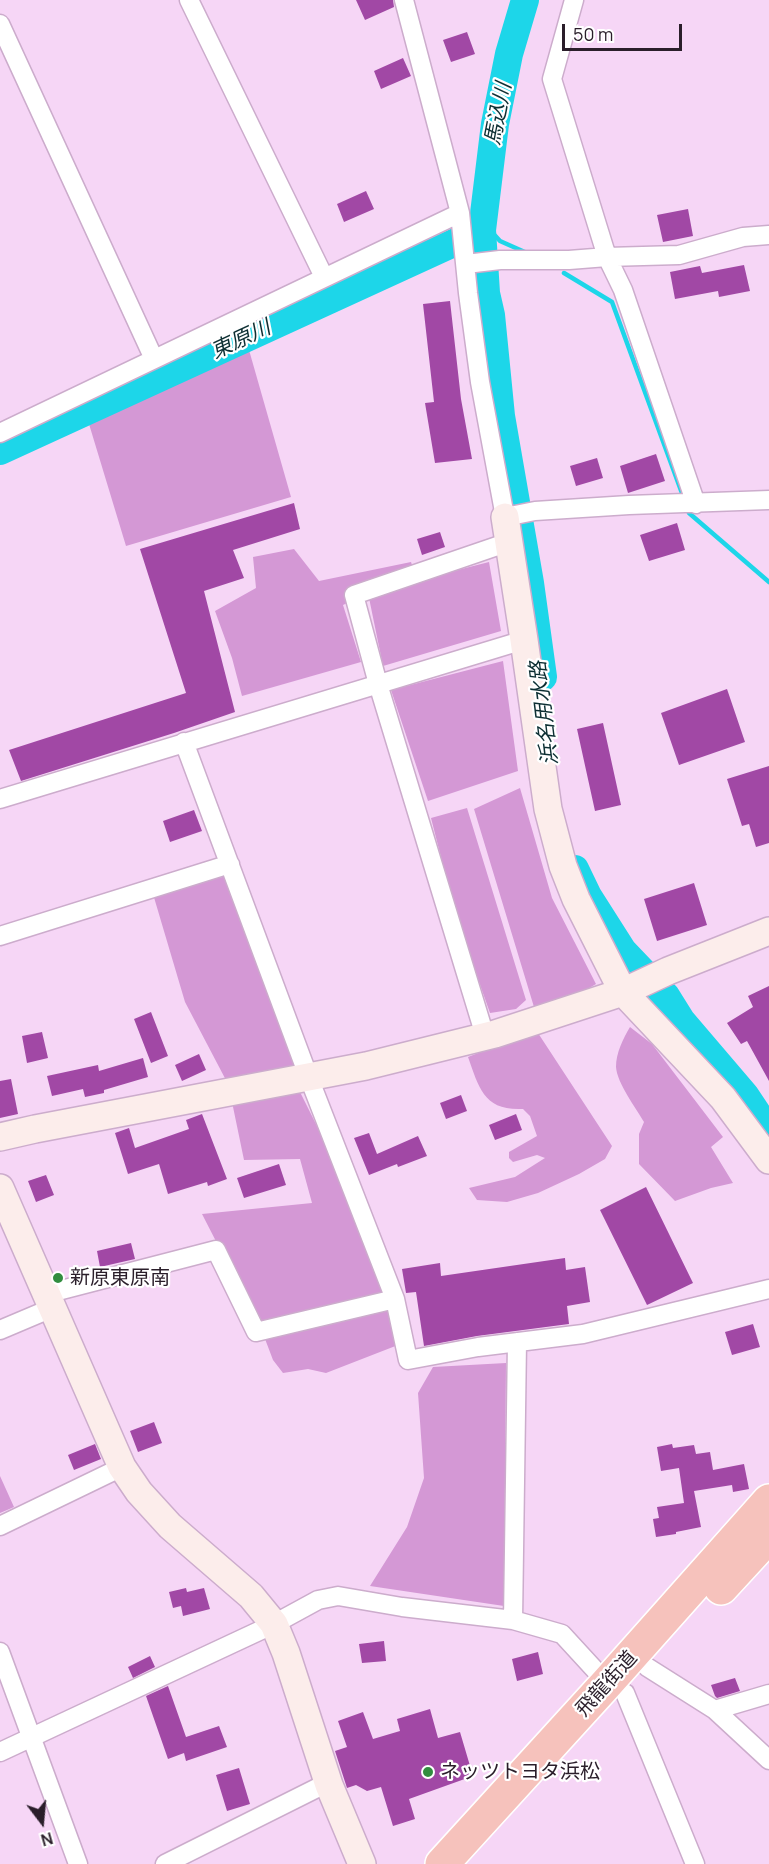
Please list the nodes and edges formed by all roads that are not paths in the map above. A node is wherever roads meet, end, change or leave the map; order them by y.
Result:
1 (189, 0) edge
2 (405, 0) edge
3 (574, 0) edge
4 (0, 24) edge
5 (460, 213) junction
6 (769, 235) edge
7 (607, 257) junction
8 (472, 263) junction
9 (324, 277) junction
10 (154, 359) junction
11 (0, 433) edge
12 (769, 500) edge
13 (696, 504) junction
14 (510, 524) junction
15 (524, 640) junction
16 (378, 684) junction
17 (184, 742) junction
18 (0, 799) edge
19 (230, 864) junction
20 (769, 931) edge
21 (0, 936) edge
22 (631, 989) junction
23 (485, 1036) junction
24 (309, 1078) junction
25 (0, 1137) edge
26 (769, 1160) edge
27 (0, 1188) edge
28 (769, 1289) edge
29 (395, 1299) junction
30 (49, 1301) junction
31 (0, 1330) edge
32 (517, 1342) junction
33 (123, 1467) junction
34 (769, 1501) edge
35 (0, 1526) edge
36 (769, 1536) edge
37 (513, 1620) junction
38 (274, 1624) junction
39 (0, 1652) edge
40 (647, 1667) junction
41 (616, 1688) junction
42 (769, 1694) edge
43 (715, 1710) junction
44 (32, 1737) junction
45 (0, 1752) edge
46 (769, 1760) edge
47 (329, 1785) junction
48 (78, 1864) edge
49 (165, 1864) edge
50 (362, 1864) edge
51 (442, 1864) edge
52 (468, 1864) edge
53 (695, 1864) edge

1 - 9 street
2 - 5 street
3 - 7 street
4 - 10 street
5 - 8 street
5 - 9 street
6 - 7 street
7 - 8 street
7 - 13 street
8 - 14 street
9 - 10 street
10 - 11 street
12 - 13 street
13 - 14 street
14 - 15 street
14 - 16 street
15 - 16 street
15 - 22 street
16 - 17 street
16 - 23 street
17 - 18 street
17 - 19 street
19 - 21 street
19 - 24 street
20 - 22 street
22 - 23 street
22 - 26 street
23 - 24 street
24 - 25 street
24 - 29 street
27 - 30 street
28 - 32 street
29 - 30 street
29 - 32 street
30 - 31 street
30 - 33 street
32 - 37 street
33 - 35 street
33 - 38 street
34 - 41 highway, 飛龍街道
36 - 40 highway, 飛龍街道
37 - 38 street
37 - 41 street
38 - 44 street
38 - 47 street
39 - 44 street
40 - 41 highway, 飛龍街道
40 - 43 street
41 - 51 highway, 飛龍街道
41 - 52 highway, 飛龍街道
41 - 53 street
42 - 43 street
43 - 46 street
44 - 45 street
44 - 48 street
47 - 49 street
47 - 50 street

